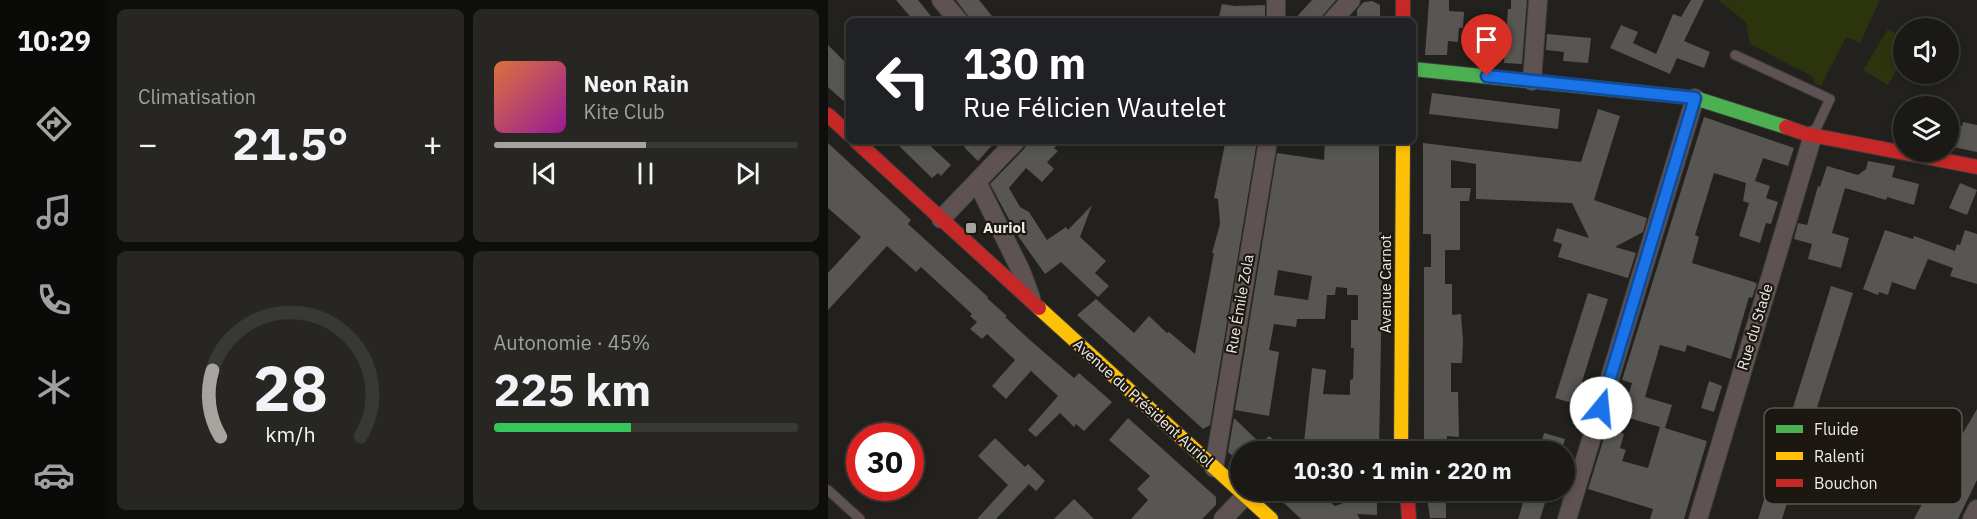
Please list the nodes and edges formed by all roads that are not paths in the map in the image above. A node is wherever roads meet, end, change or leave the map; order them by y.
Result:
1 (941, 0) edge
2 (1276, 0) edge
3 (1351, 0) edge
4 (1403, 0) edge
5 (1538, 0) edge
6 (956, 18) edge
7 (1276, 18) edge
8 (1335, 18) edge
9 (1403, 18) edge
10 (1735, 55) dead end
11 (1416, 69) edge
12 (1532, 81) junction
13 (1695, 98) junction
14 (828, 115) edge
15 (846, 132) edge
16 (1812, 135) junction
17 (859, 144) edge
18 (1013, 144) edge
19 (1268, 144) edge
20 (1403, 144) edge
21 (1977, 167) edge
22 (977, 182) junction
23 (941, 219) junction
24 (1033, 303) junction
25 (1402, 441) edge
26 (1214, 468) junction
27 (1230, 483) edge
28 (828, 490) edge
29 (1248, 501) edge
30 (1250, 501) edge
31 (1250, 501) edge
32 (1397, 501) edge
33 (1408, 501) edge
34 (1977, 509) edge
35 (860, 519) edge
36 (1223, 519) edge
37 (1262, 519) edge
38 (1271, 519) edge
39 (1396, 519) edge
40 (1409, 519) edge
41 (1567, 519) edge
42 (1698, 519) edge
43 (1972, 519) edge

1 - 6 street
2 - 7 street
3 - 8 street
4 - 9 main road
5 - 12 street
10 - 16 lane
11 - 12 main road
12 - 13 main road
13 - 16 main road
13 - 41 street
14 - 15 main road
16 - 21 main road
16 - 42 street, Rue du Stade
17 - 23 main road, Avenue du Président Auriol
18 - 22 street
19 - 26 street, Rue Émile Zola
20 - 25 main road, Avenue Carnot
22 - 23 street
22 - 24 street, Avenue du Président Auriol
23 - 24 main road, Avenue du Président Auriol
24 - 26 main road, Avenue du Président Auriol
26 - 27 main road, Avenue du Président Auriol
28 - 35 lane
29 - 36 street
30 - 37 main road, Avenue du Président Auriol
31 - 38 main road, Avenue du Président Auriol
32 - 39 main road
33 - 40 main road
34 - 43 street

